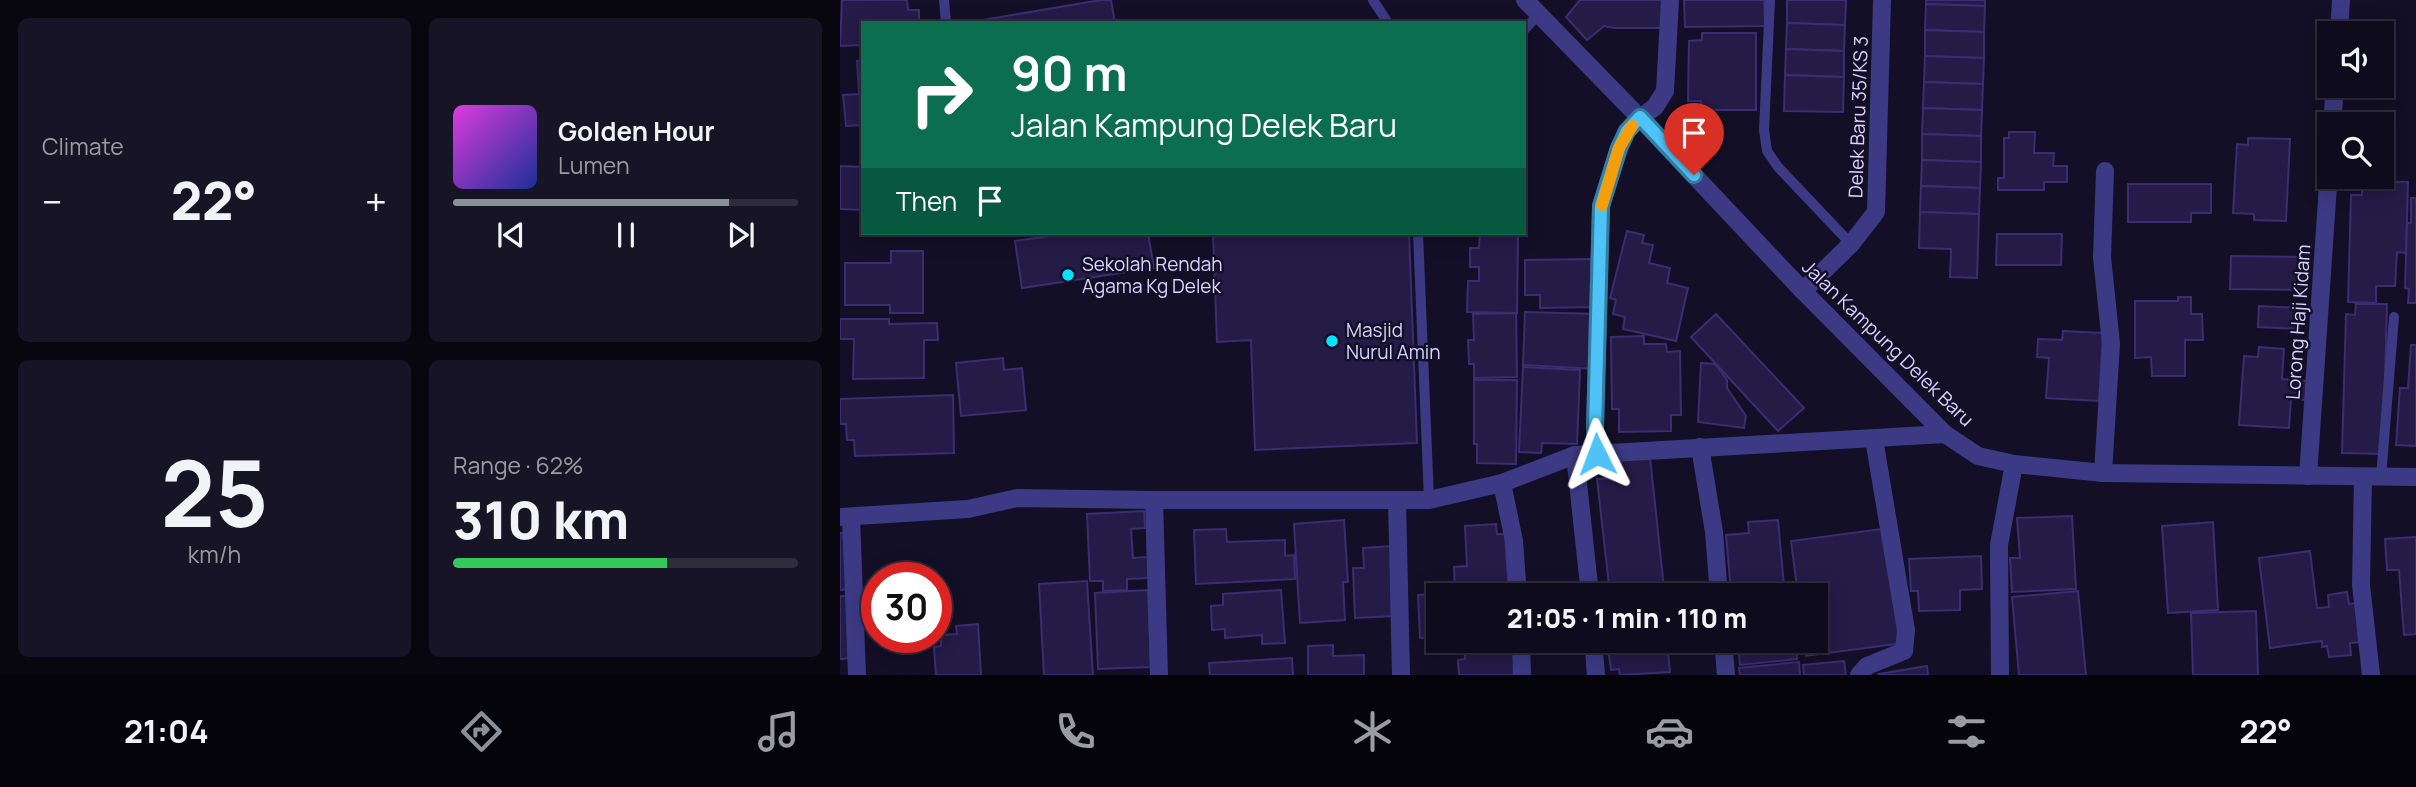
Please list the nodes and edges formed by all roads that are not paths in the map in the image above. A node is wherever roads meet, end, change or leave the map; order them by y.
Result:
1 (944, 0) edge
2 (1373, 0) edge
3 (1525, 0) edge
4 (1670, 0) edge
5 (1770, 0) edge
6 (1882, 0) edge
7 (2341, 0) edge
8 (1538, 15) junction
9 (946, 21) edge
10 (1387, 21) edge
11 (2340, 21) edge
12 (1526, 28) edge
13 (1640, 117) junction
14 (2105, 171) dead end
15 (2328, 189) edge
16 (1418, 235) edge
17 (1850, 244) junction
18 (1803, 291) junction
19 (2394, 317) dead end
20 (1945, 434) junction
21 (1874, 439) junction
22 (1700, 447) junction
23 (1575, 454) junction
24 (1597, 454) junction
25 (2014, 464) junction
26 (2104, 473) junction
27 (2308, 476) junction
28 (2363, 477) junction
29 (2381, 477) junction
30 (2416, 477) edge
31 (1502, 482) junction
32 (1154, 500) junction
33 (1397, 500) junction
34 (1429, 500) junction
35 (845, 517) edge
36 (1517, 583) edge
37 (1589, 583) edge
38 (1718, 583) edge
39 (1521, 653) edge
40 (1594, 653) edge
41 (1724, 653) edge
42 (857, 675) edge
43 (1159, 675) edge
44 (1401, 675) edge
45 (1522, 675) edge
46 (1596, 675) edge
47 (1727, 675) edge
48 (1859, 675) edge
49 (2000, 675) edge
50 (2371, 675) edge

1 - 9 lane
2 - 10 lane
3 - 8 street, Jalan Kampung Delek Baru
4 - 13 street
5 - 17 lane
6 - 17 street, Delek Baru 35/KS 3
7 - 11 street
8 - 12 lane
8 - 13 street, Jalan Kampung Delek Baru
13 - 18 street, Jalan Kampung Delek Baru
13 - 24 street
14 - 26 street
15 - 27 street, Lorong Haji Kidam
16 - 34 lane
17 - 18 street, Delek Baru 35/KS 3
18 - 20 street, Jalan Kampung Delek Baru
19 - 29 lane
20 - 21 street
20 - 25 street, Jalan Kampung Delek Baru
21 - 22 street
21 - 48 street
22 - 24 street
22 - 38 street
23 - 24 street
23 - 31 street
23 - 37 street
25 - 26 street, Jalan Kampung Delek Baru
25 - 49 street
26 - 27 street, Jalan Kampung Delek Baru
27 - 28 street, Jalan Kampung Delek Baru
28 - 29 street, Jalan Kampung Delek Baru
28 - 50 street
29 - 30 street, Jalan Kampung Delek Baru
31 - 34 street
31 - 36 street
32 - 33 street
32 - 35 street
32 - 43 street
33 - 34 street
33 - 44 street
35 - 42 street
39 - 45 street
40 - 46 street
41 - 47 street

